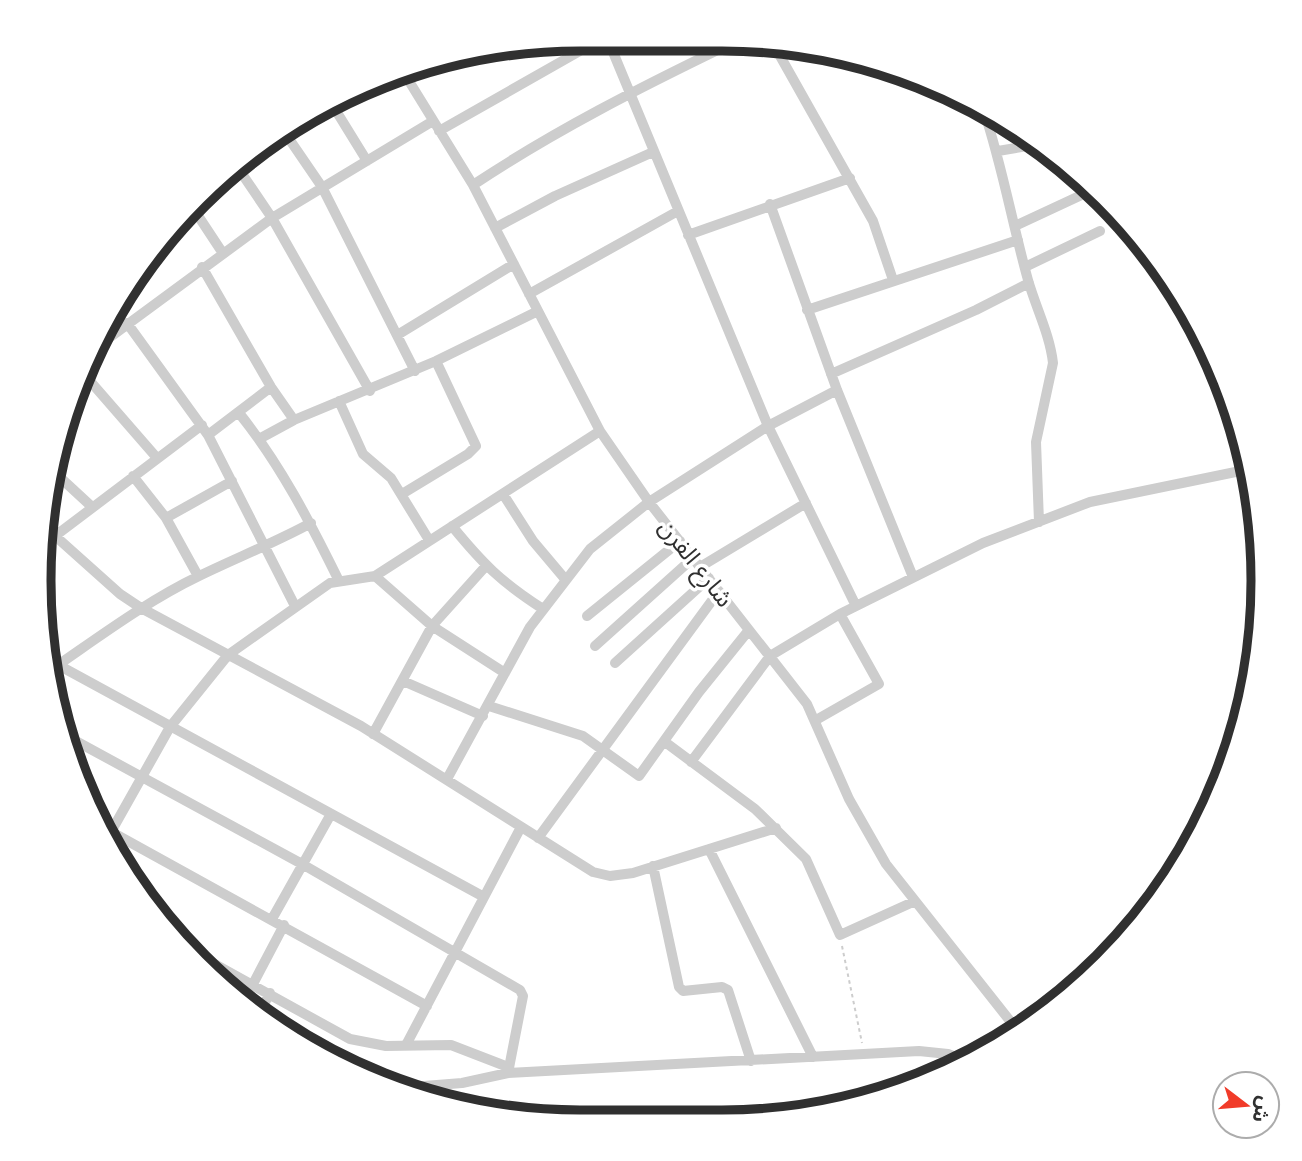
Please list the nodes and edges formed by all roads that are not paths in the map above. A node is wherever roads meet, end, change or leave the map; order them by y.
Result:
1 (580, 51) edge
2 (612, 51) edge
3 (716, 51) edge
4 (779, 54) edge
5 (408, 80) edge
6 (628, 94) junction
7 (336, 111) edge
8 (433, 121) junction
9 (988, 123) edge
10 (439, 131) junction
11 (289, 138) edge
12 (1025, 146) edge
13 (998, 151) junction
14 (653, 152) junction
15 (366, 161) junction
16 (242, 173) edge
17 (850, 178) junction
18 (473, 186) junction
19 (322, 187) junction
20 (1084, 194) edge
21 (770, 204) junction
22 (678, 211) junction
23 (198, 215) edge
24 (272, 218) junction
25 (1015, 226) junction
26 (495, 228) junction
27 (1100, 231) dead end
28 (688, 235) junction
29 (1018, 240) junction
30 (222, 252) junction
31 (514, 264) junction
32 (202, 267) junction
33 (1025, 267) junction
34 (893, 280) junction
35 (1029, 283) junction
36 (529, 294) junction
37 (807, 310) junction
38 (538, 311) junction
39 (118, 323) edge
40 (122, 326) junction
41 (112, 333) edge
42 (399, 334) junction
43 (436, 361) junction
44 (415, 371) junction
45 (831, 374) junction
46 (90, 381) edge
47 (271, 387) junction
48 (837, 390) junction
49 (370, 391) junction
50 (339, 401) junction
51 (239, 413) junction
52 (294, 420) junction
53 (202, 425) junction
54 (768, 426) junction
55 (600, 431) junction
56 (208, 435) junction
57 (259, 439) junction
58 (158, 458) junction
59 (1240, 471) edge
60 (133, 476) junction
61 (61, 478) edge
62 (232, 481) junction
63 (402, 494) junction
64 (503, 494) junction
65 (649, 502) junction
66 (806, 503) junction
67 (91, 506) junction
68 (166, 518) junction
69 (1039, 522) junction
70 (310, 523) junction
71 (452, 526) junction
72 (53, 529) edge
73 (53, 536) edge
74 (429, 541) junction
75 (680, 541) junction
76 (268, 546) junction
77 (692, 558) junction
78 (485, 567) junction
79 (700, 567) junction
80 (198, 576) junction
81 (375, 576) junction
82 (913, 577) junction
83 (565, 579) junction
84 (709, 579) junction
85 (339, 581) junction
86 (719, 591) junction
87 (295, 606) junction
88 (856, 606) junction
89 (141, 608) junction
90 (543, 609) junction
91 (840, 614) junction
92 (587, 616) dead end
93 (432, 626) junction
94 (749, 630) junction
95 (595, 646) dead end
96 (228, 655) junction
97 (770, 656) junction
98 (57, 661) edge
99 (615, 663) dead end
100 (58, 666) edge
101 (505, 673) junction
102 (403, 681) junction
103 (489, 706) junction
104 (483, 716) junction
105 (816, 720) junction
106 (170, 727) junction
107 (373, 734) junction
108 (76, 742) edge
109 (665, 742) junction
110 (601, 750) junction
111 (691, 762) junction
112 (141, 779) junction
113 (447, 779) junction
114 (331, 814) junction
115 (521, 827) junction
116 (776, 828) junction
117 (113, 829) edge
118 (538, 838) junction
119 (120, 842) edge
120 (709, 849) junction
121 (302, 864) junction
122 (653, 866) junction
123 (484, 897) junction
124 (914, 902) junction
125 (272, 919) junction
126 (284, 925) junction
127 (454, 950) junction
128 (214, 963) edge
129 (253, 984) junction
130 (270, 993) junction
131 (263, 1005) edge
132 (427, 1006) junction
133 (1012, 1023) edge
134 (406, 1045) junction
135 (813, 1057) junction
136 (953, 1057) edge
137 (751, 1060) junction
138 (508, 1070) junction
139 (423, 1086) edge

1 - 10 street
2 - 6 street
3 - 6 street
4 - 17 street
5 - 8 street, شارع الفرن
6 - 14 street
6 - 18 street
7 - 15 street
8 - 10 street, شارع الفرن
8 - 15 street
9 - 13 street
10 - 18 street, شارع الفرن
11 - 19 street
12 - 13 street
13 - 25 street
14 - 22 street
14 - 26 street
15 - 19 street
16 - 24 street
17 - 21 street
17 - 34 street
18 - 26 street, شارع الفرن
19 - 24 street
19 - 42 street
20 - 25 street
21 - 28 street
21 - 37 street
22 - 28 street
22 - 36 street
23 - 30 street
24 - 30 street
24 - 49 street
25 - 29 street
26 - 31 street, شارع الفرن
27 - 33 street
28 - 54 street
29 - 33 street
29 - 34 street
30 - 32 street
31 - 36 street, شارع الفرن
31 - 42 street
32 - 40 street
32 - 47 street
33 - 35 street
34 - 37 street
35 - 45 street
35 - 69 street
36 - 38 street, شارع الفرن
37 - 45 street
38 - 43 street
38 - 55 street, شارع الفرن
39 - 40 street
40 - 41 street
40 - 53 street
42 - 44 street
43 - 44 street
43 - 63 street
44 - 49 street
45 - 48 street
46 - 58 street
47 - 51 street
47 - 52 street
48 - 54 street
48 - 82 street
49 - 50 street
50 - 52 street
50 - 63 street
51 - 56 street
51 - 57 street
52 - 57 street
53 - 56 street
53 - 58 street
54 - 65 street
54 - 66 street
55 - 64 street
55 - 65 street, شارع الفرن
56 - 62 street
57 - 70 street
58 - 60 street
59 - 69 street
60 - 67 street
60 - 68 street
61 - 67 street
62 - 68 street
62 - 76 street
63 - 74 street
64 - 71 street
64 - 83 street
65 - 75 street, شارع الفرن
65 - 83 street
66 - 79 street
66 - 88 street
67 - 72 street
68 - 80 street
69 - 82 street
70 - 76 street
70 - 85 street
71 - 74 street
71 - 78 street
73 - 89 street
74 - 81 street
75 - 77 street, شارع الفرن
75 - 92 street
76 - 80 street
76 - 87 street
77 - 79 street, شارع الفرن
77 - 95 street
78 - 90 street
78 - 93 street
79 - 84 street, شارع الفرن
80 - 89 street
81 - 85 street
81 - 93 street
82 - 88 street
83 - 90 street
84 - 86 street, شارع الفرن
84 - 99 street
85 - 87 street
86 - 94 street, شارع الفرن
86 - 110 street
87 - 96 street
88 - 91 street
89 - 96 street
89 - 98 street
90 - 101 street
91 - 97 street
91 - 105 street
93 - 101 street
93 - 102 street
94 - 97 street, شارع الفرن
94 - 109 street
96 - 106 street
96 - 107 street
97 - 105 street, شارع الفرن
97 - 111 street
100 - 106 street
101 - 103 street
102 - 104 street
102 - 107 street
103 - 104 street
103 - 110 street
104 - 113 street
105 - 124 street, شارع الفرن
106 - 112 street
106 - 114 street
107 - 113 street
108 - 112 street
109 - 110 street
109 - 111 street
110 - 118 street
111 - 116 street
112 - 117 street
112 - 121 street
113 - 115 street
114 - 121 street
114 - 123 street
115 - 118 street
115 - 123 street
116 - 120 street
116 - 124 street
118 - 122 street
119 - 125 street
120 - 122 street
120 - 135 street
121 - 125 street
121 - 127 street
122 - 137 street
123 - 127 street
124 - 133 street, شارع الفرن
125 - 126 street
126 - 129 street
126 - 132 street
127 - 132 street
127 - 138 street
128 - 129 street
129 - 130 street
130 - 131 street
130 - 134 street
132 - 134 street
134 - 138 street
135 - 136 street
135 - 137 street
137 - 138 street
138 - 139 street

